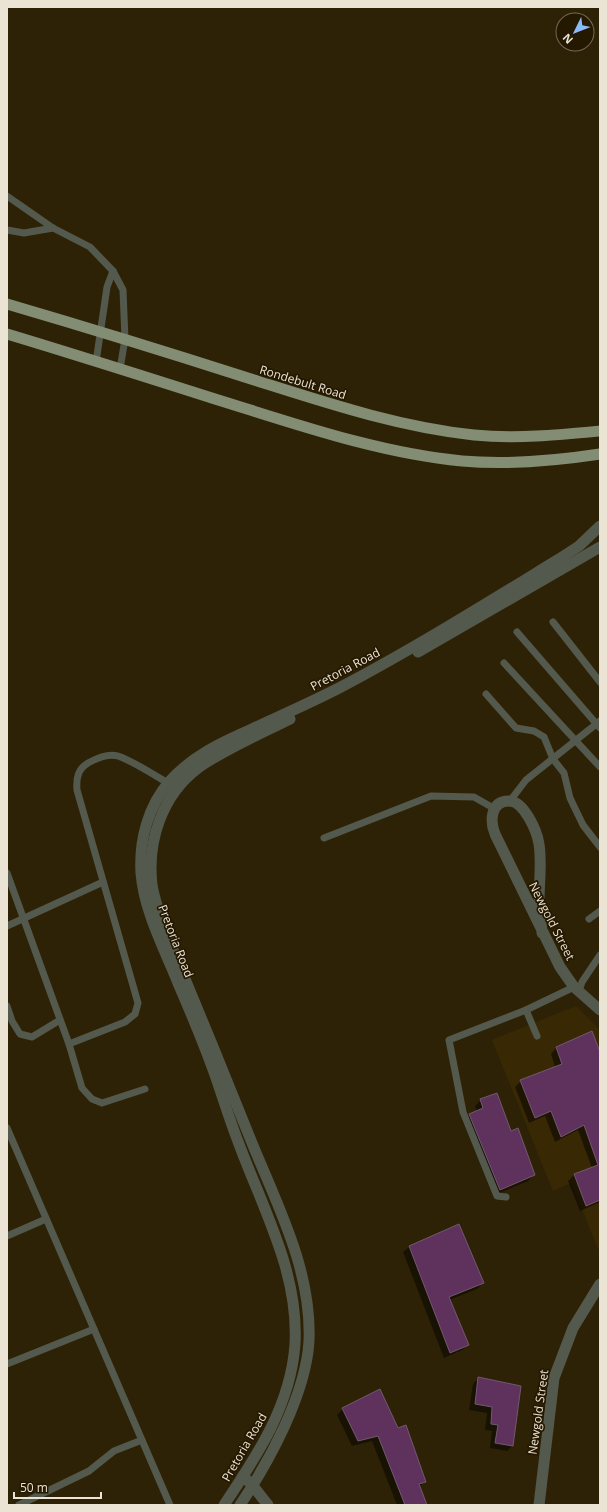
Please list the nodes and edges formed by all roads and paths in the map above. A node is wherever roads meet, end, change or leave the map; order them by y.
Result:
1 (7, 196) edge
2 (53, 228) junction
3 (7, 230) edge
4 (114, 271) junction
5 (7, 304) edge
6 (101, 333) junction
7 (7, 334) edge
8 (125, 339) junction
9 (96, 362) junction
10 (120, 369) junction
11 (600, 431) edge
12 (600, 454) edge
13 (600, 526) edge
14 (600, 547) edge
15 (540, 576) junction
16 (553, 622) dead end
17 (518, 632) dead end
18 (428, 642) junction
19 (504, 663) dead end
20 (600, 682) edge
21 (486, 694) dead end
22 (599, 725) edge
23 (575, 741) junction
24 (553, 759) junction
25 (600, 767) edge
26 (168, 783) junction
27 (162, 801) junction
28 (510, 801) junction
29 (496, 808) junction
30 (324, 838) dead end
31 (600, 847) edge
32 (7, 873) edge
33 (103, 882) junction
34 (600, 911) edge
35 (589, 919) dead end
36 (23, 920) junction
37 (7, 926) edge
38 (542, 933) junction
39 (600, 955) edge
40 (576, 989) junction
41 (7, 1006) edge
42 (526, 1010) junction
43 (600, 1010) edge
44 (60, 1020) junction
45 (537, 1036) dead end
46 (69, 1044) junction
47 (145, 1089) dead end
48 (7, 1128) edge
49 (506, 1197) dead end
50 (46, 1219) junction
51 (7, 1236) edge
52 (300, 1267) junction
53 (287, 1271) junction
54 (600, 1284) edge
55 (94, 1329) junction
56 (7, 1364) edge
57 (142, 1440) junction
58 (243, 1476) junction
59 (253, 1486) junction
60 (19, 1505) edge
61 (170, 1505) edge
62 (224, 1505) edge
63 (240, 1505) edge
64 (268, 1505) edge
65 (539, 1505) edge

1 - 2 lane
2 - 3 lane
2 - 4 lane
4 - 6 lane
4 - 8 lane
5 - 6 main road, Rondebult Road
6 - 8 main road, Rondebult Road
6 - 9 lane
7 - 9 main road
8 - 10 lane
8 - 11 main road, Rondebult Road
9 - 10 main road
10 - 12 main road
13 - 15 street
14 - 15 street
15 - 18 street, Pretoria Road
16 - 20 lane
17 - 22 lane
18 - 26 street, Pretoria Road
18 - 27 street, Pretoria Road
19 - 23 lane
21 - 24 lane
22 - 23 lane
23 - 24 lane
23 - 25 lane
24 - 28 lane
24 - 31 lane
26 - 27 street, Pretoria Road
26 - 33 lane
27 - 52 street, Pretoria Road
27 - 53 street, Pretoria Road
28 - 29 street
28 - 38 street
29 - 30 lane
29 - 38 street, Newgold Street
32 - 36 lane
33 - 36 lane
33 - 46 lane
34 - 35 lane
36 - 37 lane
36 - 44 lane
38 - 40 street, Newgold Street
39 - 40 lane
40 - 42 lane
40 - 43 street, Newgold Street
41 - 44 lane
42 - 45 lane
42 - 49 lane
44 - 46 lane
46 - 47 lane
48 - 50 lane
50 - 51 lane
50 - 55 lane
52 - 53 street
52 - 59 street, Pretoria Road
53 - 58 street, Pretoria Road
54 - 65 street, Newgold Street
55 - 56 lane
55 - 57 lane
57 - 60 lane
57 - 61 lane
58 - 59 street
58 - 62 street, Pretoria Road
59 - 63 street, Pretoria Road
59 - 64 street

